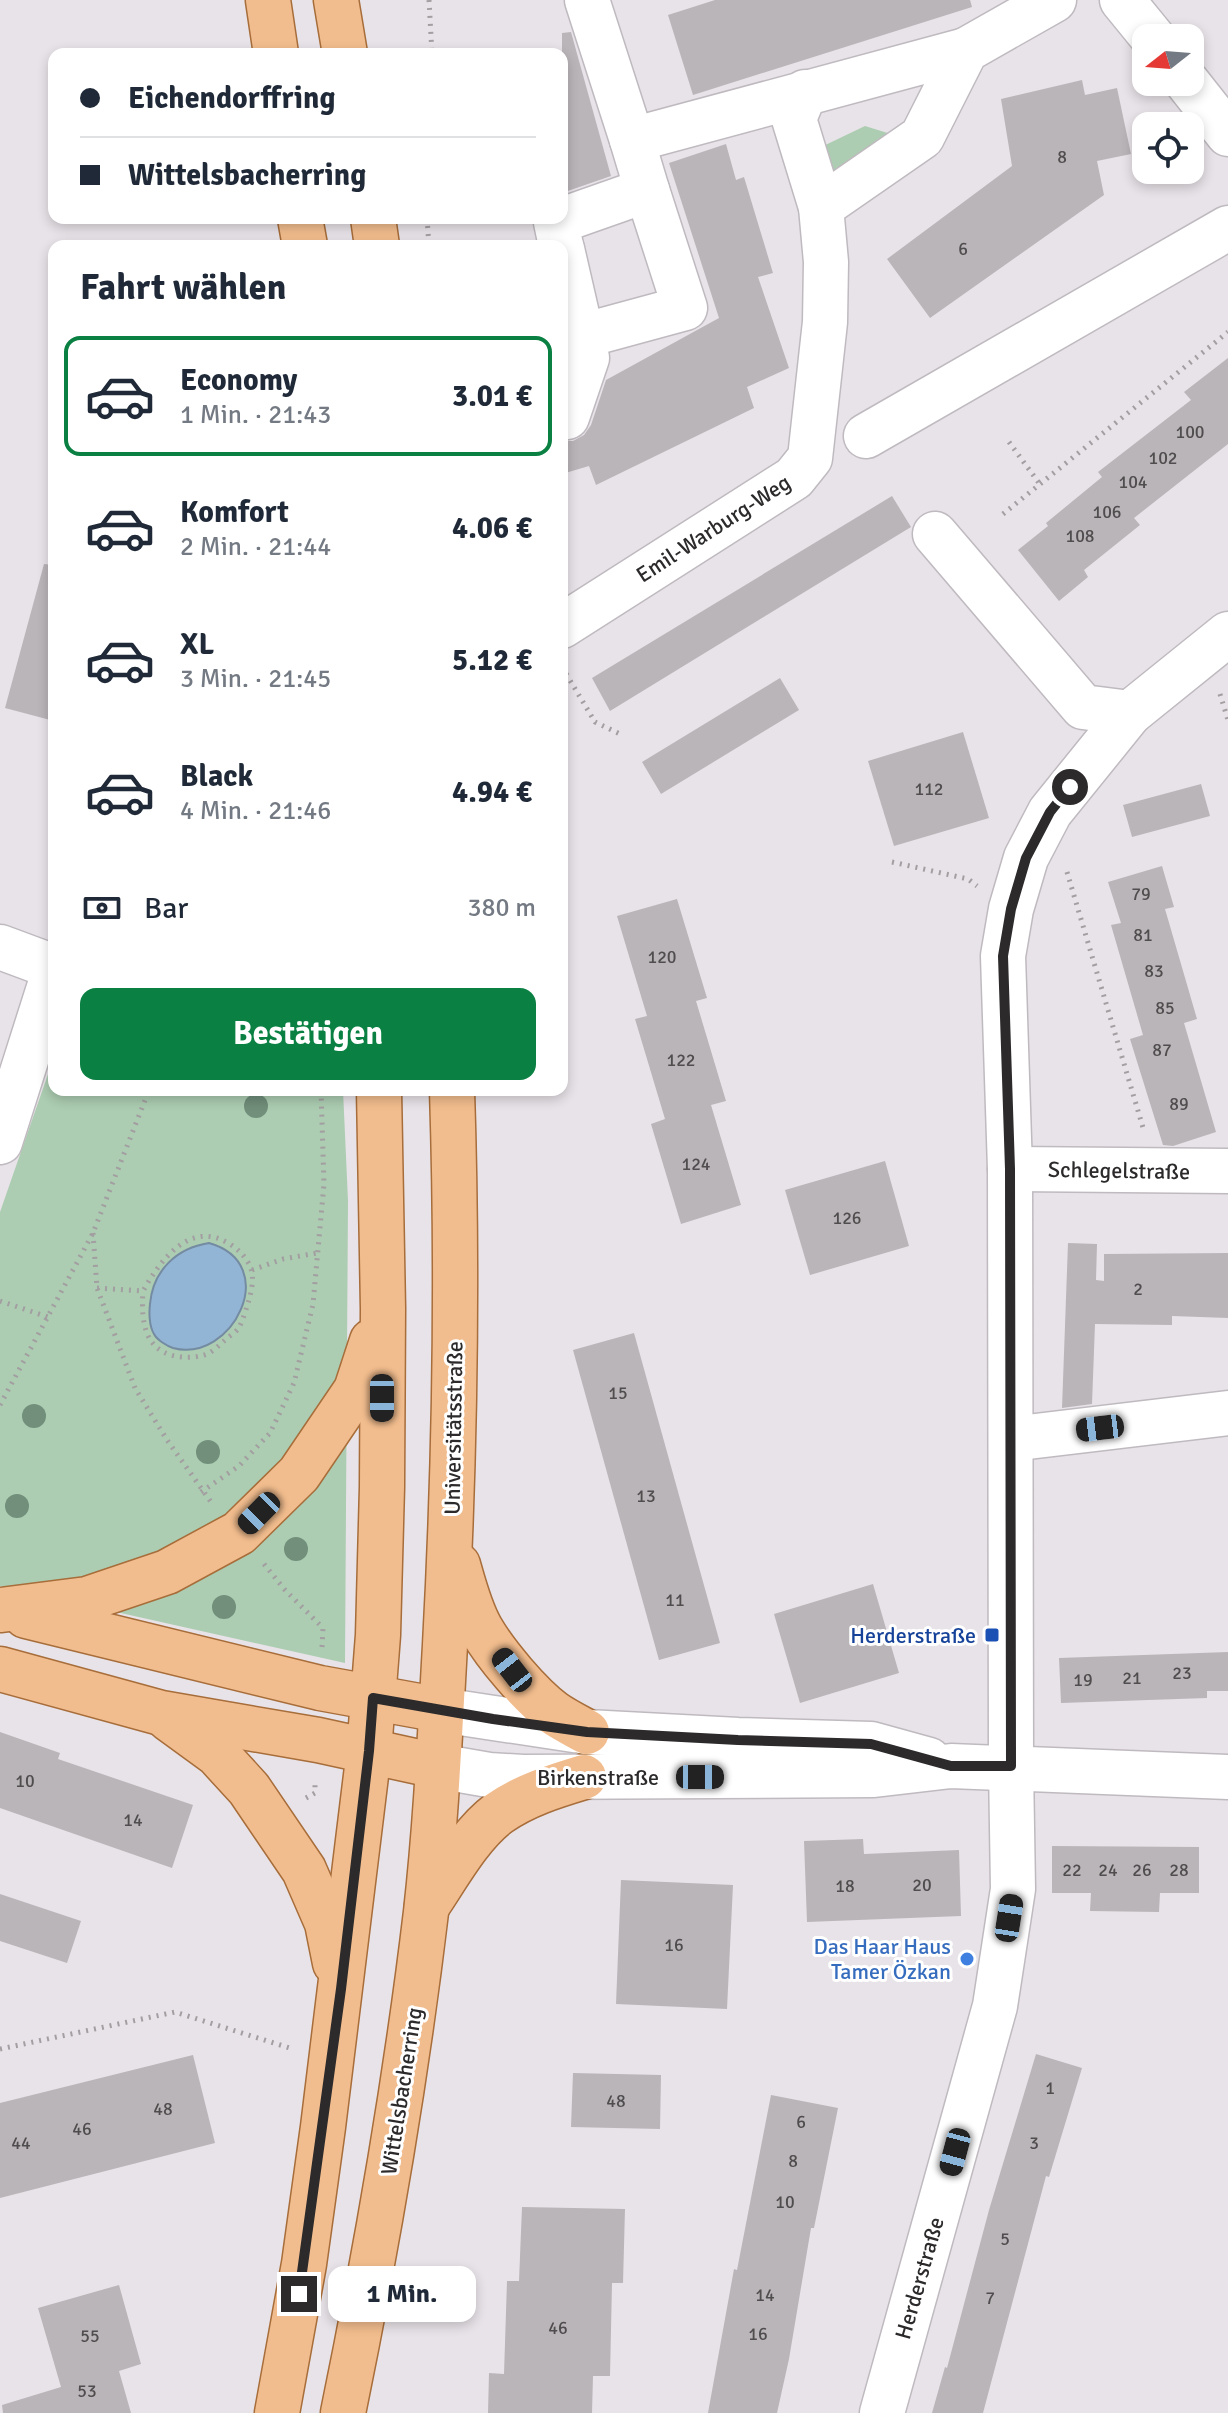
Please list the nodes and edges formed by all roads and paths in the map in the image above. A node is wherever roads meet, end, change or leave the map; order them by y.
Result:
1 (268, 0) edge
2 (336, 0) edge
3 (429, 0) edge
4 (587, 0) edge
5 (1054, 0) edge
6 (1122, 0) edge
7 (1142, 24) edge
8 (275, 48) edge
9 (344, 48) edge
10 (432, 48) edge
11 (966, 50) junction
12 (805, 92) junction
13 (1198, 96) edge
14 (1228, 134) edge
15 (632, 140) junction
16 (647, 190) junction
17 (821, 207) junction
18 (568, 218) edge
19 (1228, 228) edge
20 (568, 274) edge
21 (1228, 332) edge
22 (582, 336) junction
23 (568, 414) edge
24 (866, 436) dead end
25 (1009, 442) dead end
26 (1039, 483) junction
27 (1003, 514) dead end
28 (935, 534) dead end
29 (568, 622) edge
30 (1228, 634) edge
31 (568, 677) edge
32 (1130, 713) junction
33 (620, 734) dead end
34 (892, 862) dead end
35 (1067, 872) dead end
36 (1011, 909) junction
37 (0, 947) edge
38 (48, 967) edge
39 (48, 989) edge
40 (147, 1096) edge
41 (321, 1096) edge
42 (379, 1096) edge
43 (452, 1096) edge
44 (0, 1142) edge
45 (1010, 1169) junction
46 (1155, 1171) junction
47 (1228, 1171) edge
48 (93, 1233) junction
49 (317, 1253) junction
50 (252, 1270) junction
51 (97, 1288) junction
52 (143, 1291) junction
53 (0, 1301) edge
54 (383, 1309) junction
55 (48, 1317) junction
56 (0, 1405) edge
57 (1228, 1413) edge
58 (1011, 1439) junction
59 (451, 1535) junction
60 (0, 1610) edge
61 (0, 1669) edge
62 (373, 1698) junction
63 (441, 1710) junction
64 (161, 1713) junction
65 (587, 1732) junction
66 (369, 1751) junction
67 (437, 1766) junction
68 (951, 1766) junction
69 (1011, 1766) junction
70 (584, 1777) junction
71 (1228, 1777) edge
72 (426, 1908) junction
73 (341, 1989) junction
74 (0, 2049) edge
75 (305, 2053) dead end
76 (277, 2413) edge
77 (343, 2413) edge
78 (882, 2413) edge

1 - 8 main road
2 - 9 main road
3 - 10 path
4 - 15 street
5 - 11 street
6 - 7 street
11 - 12 street
11 - 17 street
12 - 15 street
12 - 17 street, Emil-Warburg-Weg
13 - 14 street
15 - 16 street
16 - 18 street
16 - 22 street
17 - 29 street, Emil-Warburg-Weg
19 - 24 street
20 - 22 street
21 - 26 path
22 - 23 street
25 - 26 path
26 - 27 path
28 - 32 street
30 - 32 street, Herderstraße
31 - 33 path
32 - 36 street, Herderstraße
34 - 36 path
35 - 46 path
36 - 45 street, Herderstraße
37 - 38 street
39 - 44 street
40 - 48 path
41 - 49 path
42 - 54 main road
43 - 59 main road, Universitätsstraße
45 - 46 street, Schlegelstraße
45 - 58 street, Herderstraße
46 - 47 street, Schlegelstraße
48 - 51 path
48 - 55 path
49 - 50 path
49 - 51 path
50 - 52 path
50 - 52 path
51 - 52 path
53 - 55 path
54 - 60 main road
54 - 62 main road
55 - 56 path
57 - 58 street
58 - 69 street, Herderstraße
59 - 63 main road, Universitätsstraße
59 - 65 main road
60 - 62 main road
61 - 64 main road
62 - 63 main road
62 - 66 main road
63 - 65 street, Birkenstraße
63 - 67 main road, Universitätsstraße
64 - 66 main road
64 - 73 main road
65 - 68 street, Birkenstraße
66 - 67 main road
66 - 73 main road
67 - 70 street, Birkenstraße
67 - 72 main road, Wittelsbacherring
68 - 69 street, Birkenstraße
68 - 70 street, Birkenstraße
69 - 71 street, Birkenstraße
69 - 78 street, Herderstraße
70 - 72 main road
72 - 77 main road, Wittelsbacherring
73 - 76 main road
74 - 75 path

